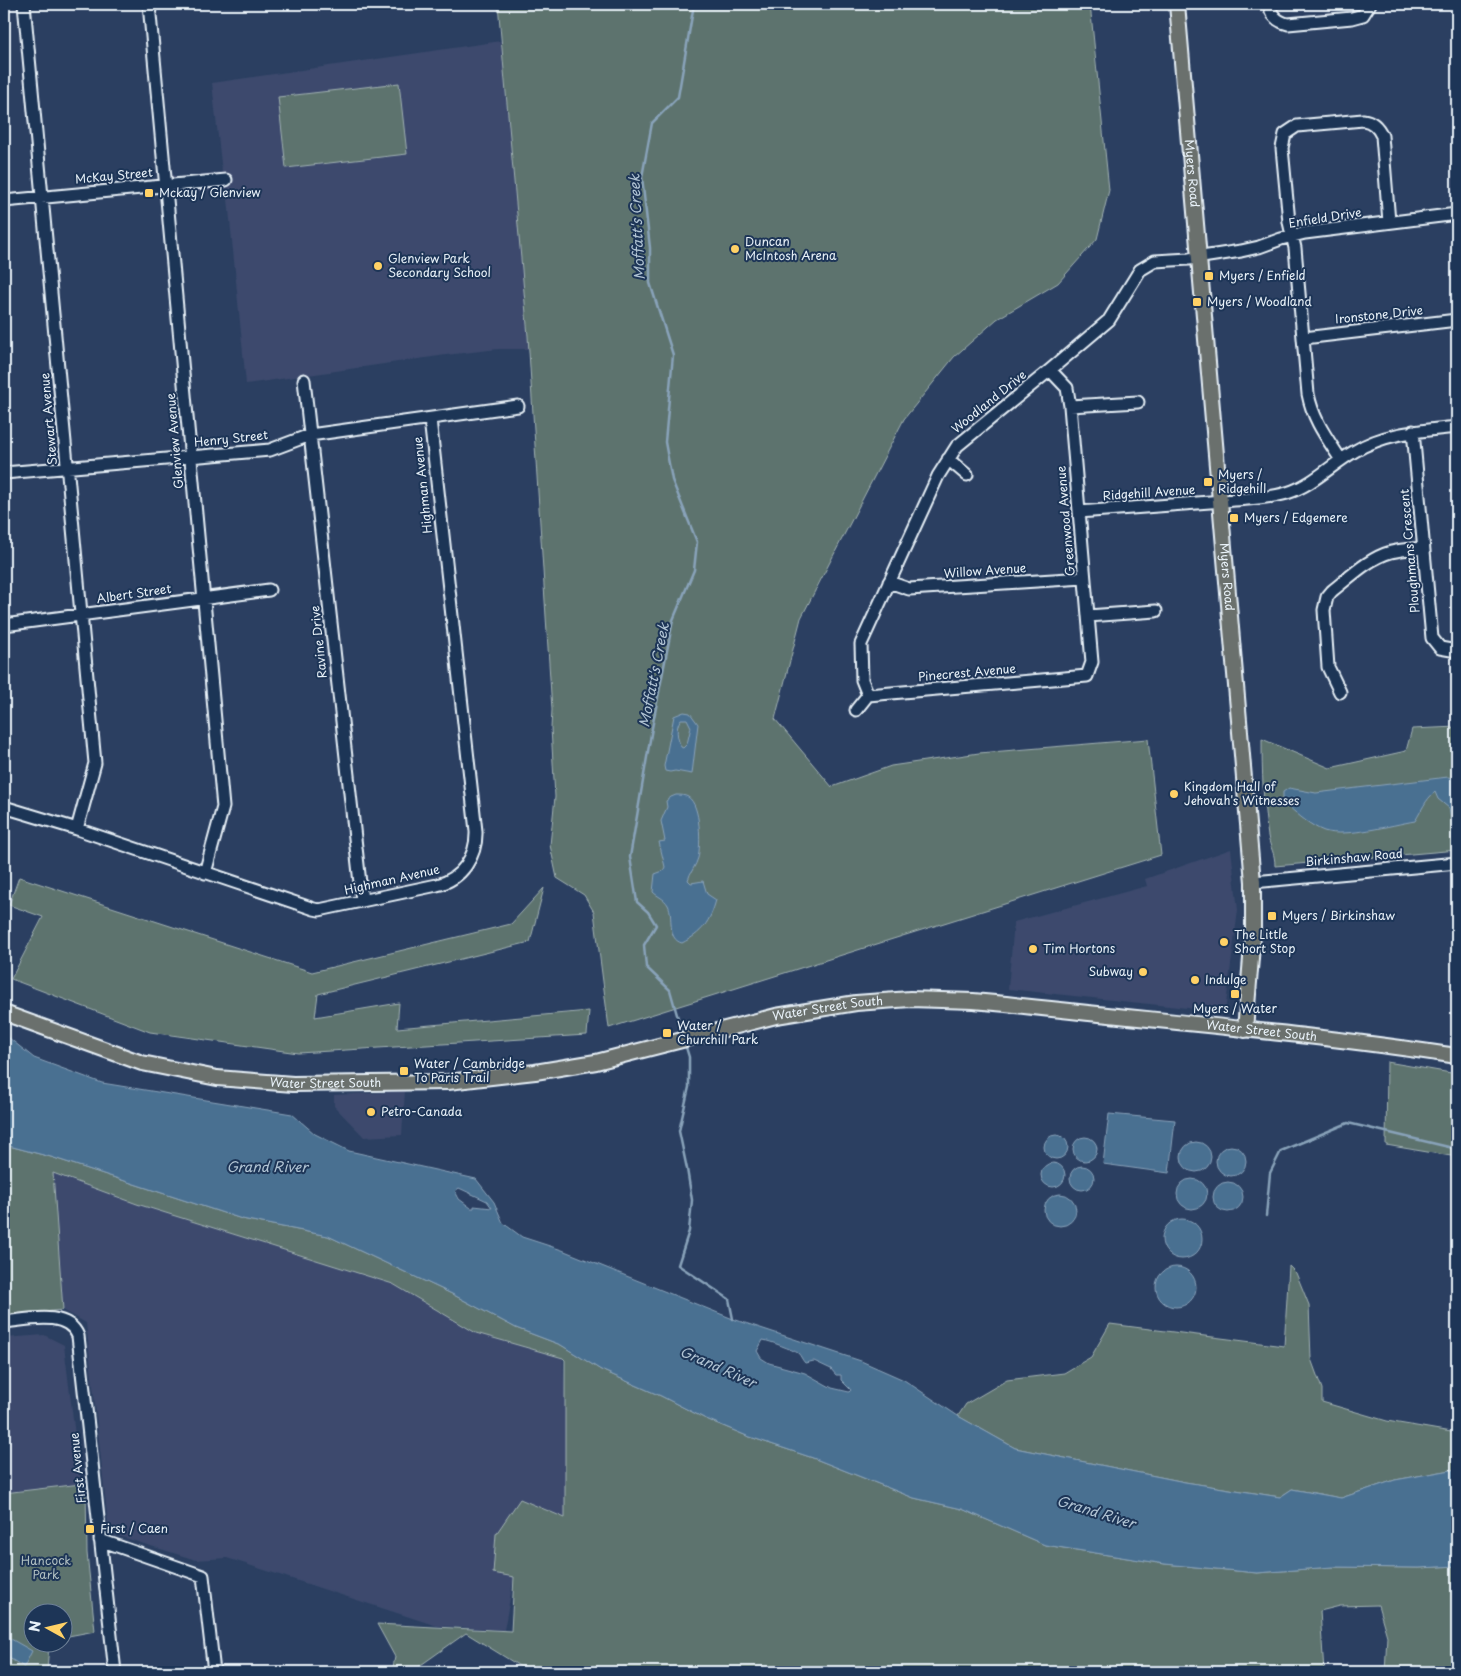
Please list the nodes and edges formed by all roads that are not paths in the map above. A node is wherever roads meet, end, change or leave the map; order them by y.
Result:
1 (24, 4) edge
2 (149, 4) edge
3 (1177, 4) edge
4 (1269, 4) edge
5 (1370, 4) edge
6 (226, 180) dead end
7 (165, 185) junction
8 (42, 197) junction
9 (4, 200) edge
10 (1457, 214) edge
11 (1389, 222) junction
12 (1292, 236) junction
13 (1199, 257) junction
14 (1457, 320) edge
15 (1304, 338) junction
16 (1050, 370) junction
17 (304, 380) dead end
18 (1138, 402) dead end
19 (518, 406) dead end
20 (1070, 406) junction
21 (430, 419) junction
22 (1457, 427) edge
23 (1413, 431) junction
24 (310, 434) junction
25 (190, 457) junction
26 (948, 459) junction
27 (1341, 460) junction
28 (68, 468) junction
29 (4, 473) edge
30 (967, 475) dead end
31 (1221, 501) junction
32 (1079, 512) junction
33 (1423, 548) junction
34 (1084, 578) junction
35 (889, 582) junction
36 (269, 590) dead end
37 (203, 599) junction
38 (1156, 611) dead end
39 (81, 615) junction
40 (1088, 616) junction
41 (4, 626) edge
42 (1457, 651) edge
43 (1087, 676) joint
44 (1340, 692) dead end
45 (868, 695) junction
46 (856, 710) dead end
47 (4, 807) edge
48 (77, 829) junction
49 (1457, 863) edge
50 (206, 873) junction
51 (1253, 882) junction
52 (362, 901) junction
53 (4, 1014) edge
54 (1245, 1030) junction
55 (1457, 1056) edge
56 (4, 1322) edge
57 (100, 1540) junction
58 (115, 1672) edge
59 (214, 1672) edge

1 - 8 street, Stewart Avenue
2 - 7 street, Glenview Avenue
3 - 13 main road, Myers Road
4 - 5 street
6 - 7 street, McKay Street
7 - 8 street, McKay Street
7 - 25 street, Glenview Avenue
8 - 9 street, McKay Street
8 - 28 street, Stewart Avenue
10 - 11 street, Enfield Drive
11 - 12 street, Enfield Drive
11 - 12 street
12 - 13 street, Enfield Drive
12 - 15 street
13 - 16 street, Woodland Drive
13 - 31 main road, Myers Road
14 - 15 street, Ironstone Drive
15 - 27 street
16 - 20 street, Greenwood Avenue
16 - 26 street, Woodland Drive
17 - 24 street, Ravine Drive
18 - 20 street
19 - 21 street, Henry Street
20 - 32 street, Greenwood Avenue
21 - 24 street, Henry Street
21 - 52 street, Highman Avenue
22 - 23 street, Ridgehill Avenue
23 - 27 street, Ridgehill Avenue
23 - 33 street, Ploughmans Crescent
24 - 25 street, Henry Street
24 - 52 street, Ravine Drive
25 - 28 street, Henry Street
25 - 37 street, Glenview Avenue
26 - 30 street
26 - 35 street, Woodland Drive
27 - 31 street, Ridgehill Avenue
28 - 29 street, Henry Street
28 - 39 street, Stewart Avenue
31 - 32 street, Ridgehill Avenue
31 - 51 main road, Myers Road
32 - 34 street, Greenwood Avenue
33 - 42 street, Ploughmans Crescent
33 - 44 street
34 - 35 street, Willow Avenue
34 - 40 street, Greenwood Avenue
35 - 45 street, Woodland Drive
36 - 37 street, Albert Street
37 - 39 street, Albert Street
37 - 50 street, Glenview Avenue
38 - 40 street
39 - 41 street, Albert Street
39 - 48 street, Stewart Avenue
40 - 43 street, Greenwood Avenue
43 - 45 street, Pinecrest Avenue
45 - 46 street
47 - 48 street, Highman Avenue
48 - 50 street, Highman Avenue
49 - 51 street, Birkinshaw Road
50 - 52 street, Highman Avenue
51 - 54 main road, Myers Road
53 - 54 main road, Water Street South
54 - 55 main road, Water Street South
56 - 57 street, First Avenue
57 - 58 street, First Avenue
57 - 59 street

